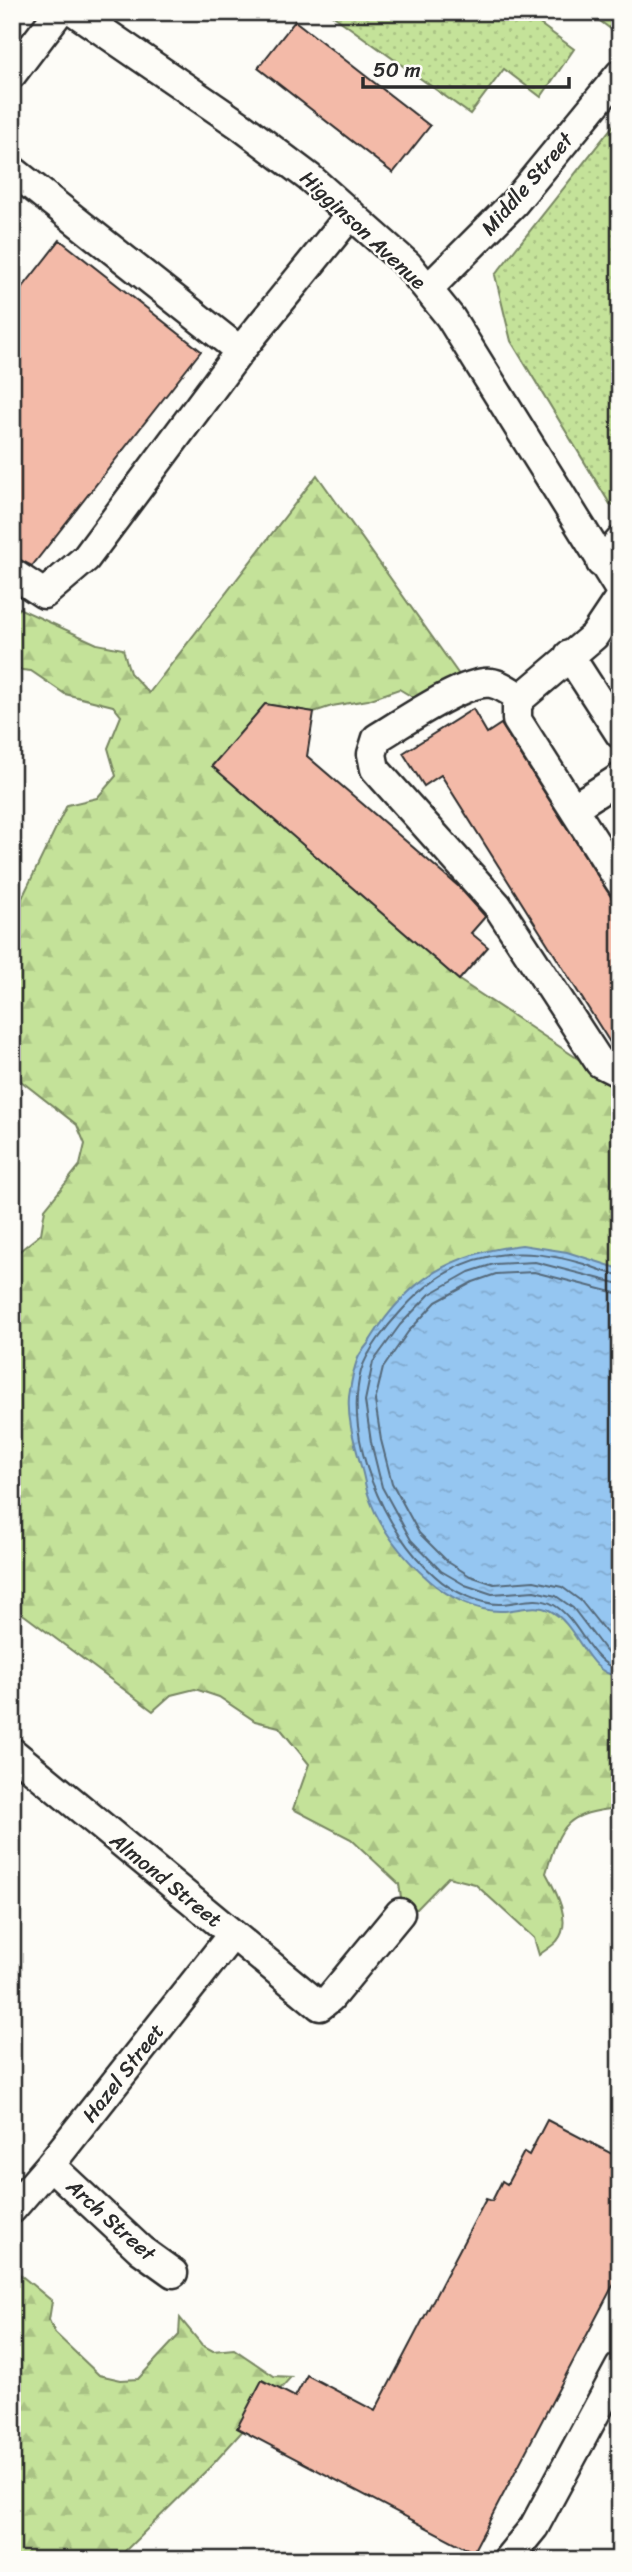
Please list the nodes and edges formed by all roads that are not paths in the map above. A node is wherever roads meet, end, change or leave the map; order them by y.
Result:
1 (59, 12) edge
2 (75, 12) edge
3 (12, 74) edge
4 (620, 74) edge
5 (12, 170) edge
6 (351, 214) junction
7 (428, 289) junction
8 (240, 351) junction
9 (620, 541) edge
10 (601, 563) junction
11 (12, 573) edge
12 (620, 590) edge
13 (620, 597) edge
14 (607, 636) edge
15 (569, 655) junction
16 (521, 698) junction
17 (620, 734) edge
18 (620, 778) edge
19 (573, 808) junction
20 (620, 882) edge
21 (620, 1073) edge
22 (12, 1752) edge
23 (400, 1913) dead end
24 (232, 1935) junction
25 (50, 2165) junction
26 (12, 2209) edge
27 (173, 2273) dead end
28 (620, 2367) edge
29 (507, 2560) edge

1 - 3 street
2 - 6 street, Higginson Avenue
4 - 7 street, Middle Street
5 - 8 street
6 - 7 street, Higginson Avenue
6 - 8 street
7 - 10 street, Higginson Avenue
8 - 11 street
9 - 10 street
10 - 12 street, Higginson Avenue
13 - 14 street
14 - 15 street
15 - 16 street
15 - 17 street
16 - 19 street
16 - 21 street
18 - 19 street
19 - 20 street
22 - 24 street, Almond Street
23 - 24 street, Almond Street
24 - 25 street, Hazel Street
25 - 26 street, Hazel Street
25 - 27 street, Arch Street
28 - 29 street

